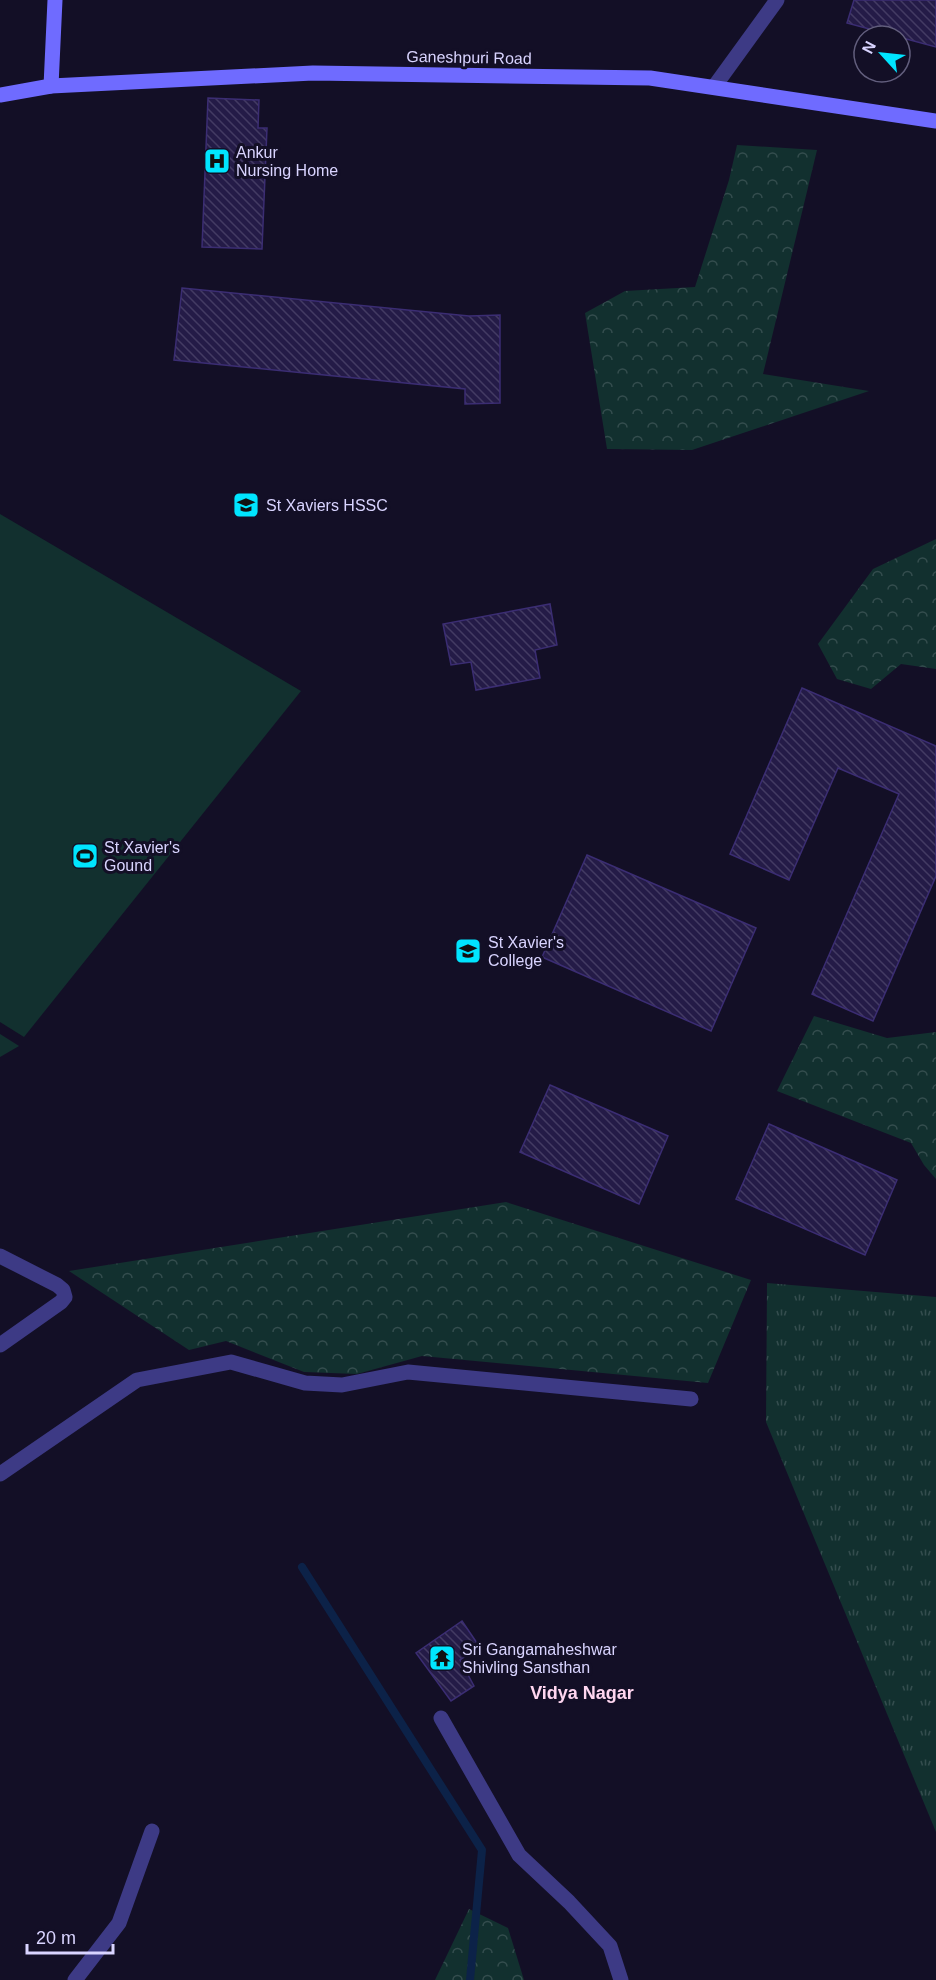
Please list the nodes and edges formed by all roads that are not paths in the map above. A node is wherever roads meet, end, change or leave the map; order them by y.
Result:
1 (55, 0) edge
2 (777, 0) edge
3 (51, 86) junction
4 (714, 87) junction
5 (0, 95) edge
6 (936, 121) edge
7 (0, 1256) edge
8 (0, 1345) edge
9 (691, 1399) dead end
10 (0, 1474) edge
11 (441, 1718) dead end
12 (153, 1831) dead end
13 (75, 1980) edge
14 (621, 1980) edge

1 - 3 street
2 - 4 street
3 - 4 street, Ganeshpuri Road
3 - 5 street, Ganeshpuri Road
4 - 6 street, Ganeshpuri Road
7 - 8 street
9 - 10 street
11 - 14 street
12 - 13 street

